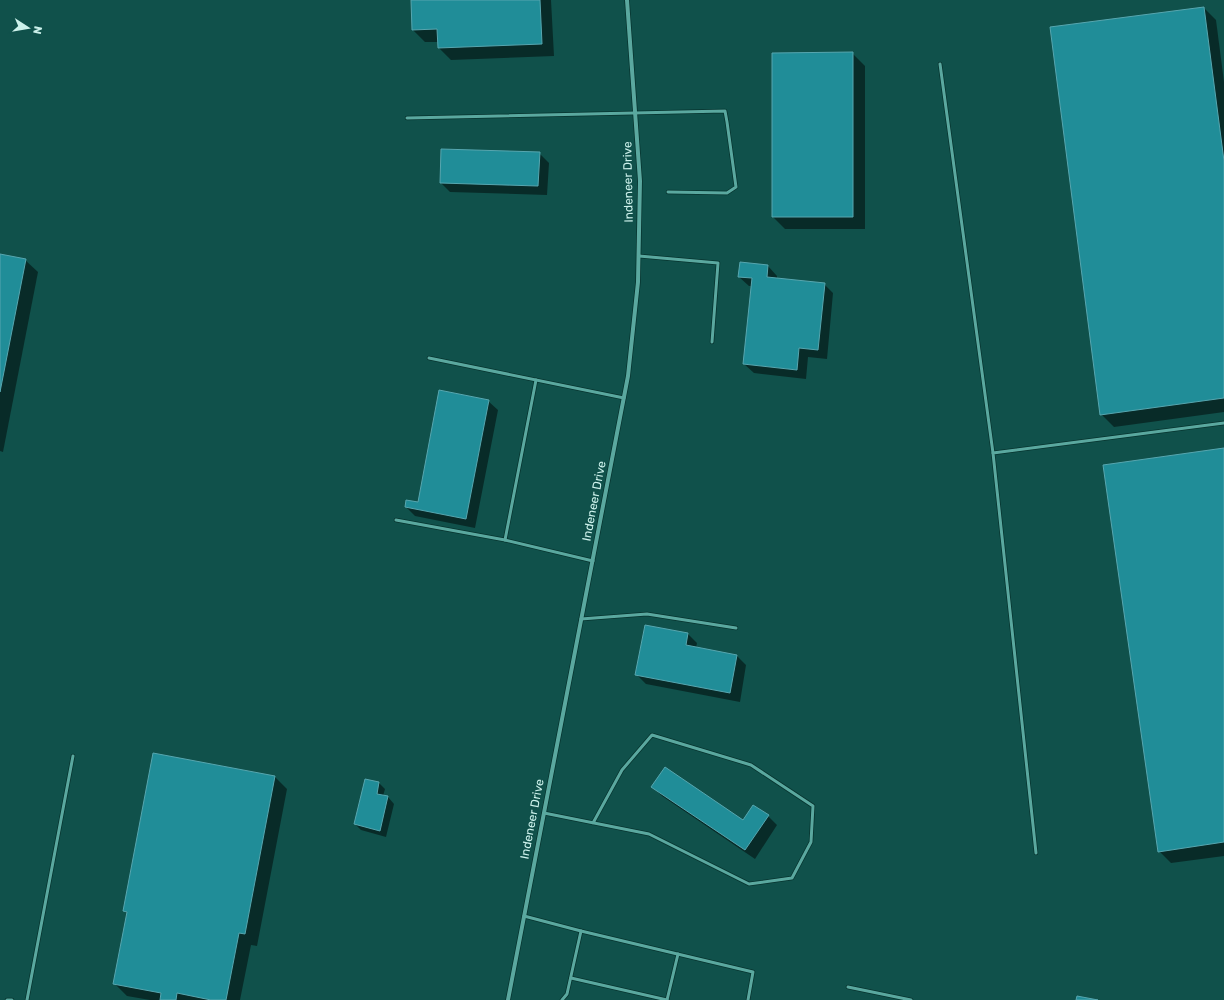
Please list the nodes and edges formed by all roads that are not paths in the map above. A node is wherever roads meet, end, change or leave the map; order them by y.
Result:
1 (628, 0) edge
2 (940, 64) dead end
3 (635, 113) junction
4 (407, 118) dead end
5 (668, 192) dead end
6 (639, 256) junction
7 (712, 342) dead end
8 (429, 358) dead end
9 (536, 380) junction
10 (624, 398) junction
11 (1224, 423) edge
12 (993, 453) junction
13 (396, 520) dead end
14 (505, 540) junction
15 (593, 561) junction
16 (581, 619) junction
17 (736, 628) dead end
18 (73, 756) dead end
19 (544, 813) junction
20 (593, 823) junction
21 (1036, 853) dead end
22 (524, 916) junction
23 (581, 931) junction
24 (678, 954) junction
25 (571, 978) junction
26 (848, 987) dead end
27 (7, 1000) edge
28 (12, 1000) edge
29 (27, 1000) edge
30 (508, 1000) edge
31 (562, 1000) edge
32 (667, 1000) edge
33 (748, 1000) edge
34 (911, 1000) edge

1 - 3 street, Indeneer Drive
2 - 12 lane
3 - 4 lane
3 - 5 lane
3 - 6 street, Indeneer Drive
6 - 7 lane
6 - 10 street, Indeneer Drive
8 - 9 lane
9 - 10 lane
9 - 14 lane
10 - 15 street, Indeneer Drive
11 - 12 lane
12 - 21 lane
13 - 14 lane
14 - 15 lane
15 - 16 street, Indeneer Drive
16 - 17 lane
16 - 19 street, Indeneer Drive
18 - 29 lane
19 - 20 lane
19 - 22 street, Indeneer Drive
20 - 20 lane
22 - 23 lane
22 - 30 street, Indeneer Drive
23 - 24 lane
23 - 25 lane
24 - 32 lane
24 - 33 lane
25 - 31 lane
25 - 32 lane
26 - 34 lane
27 - 28 lane

